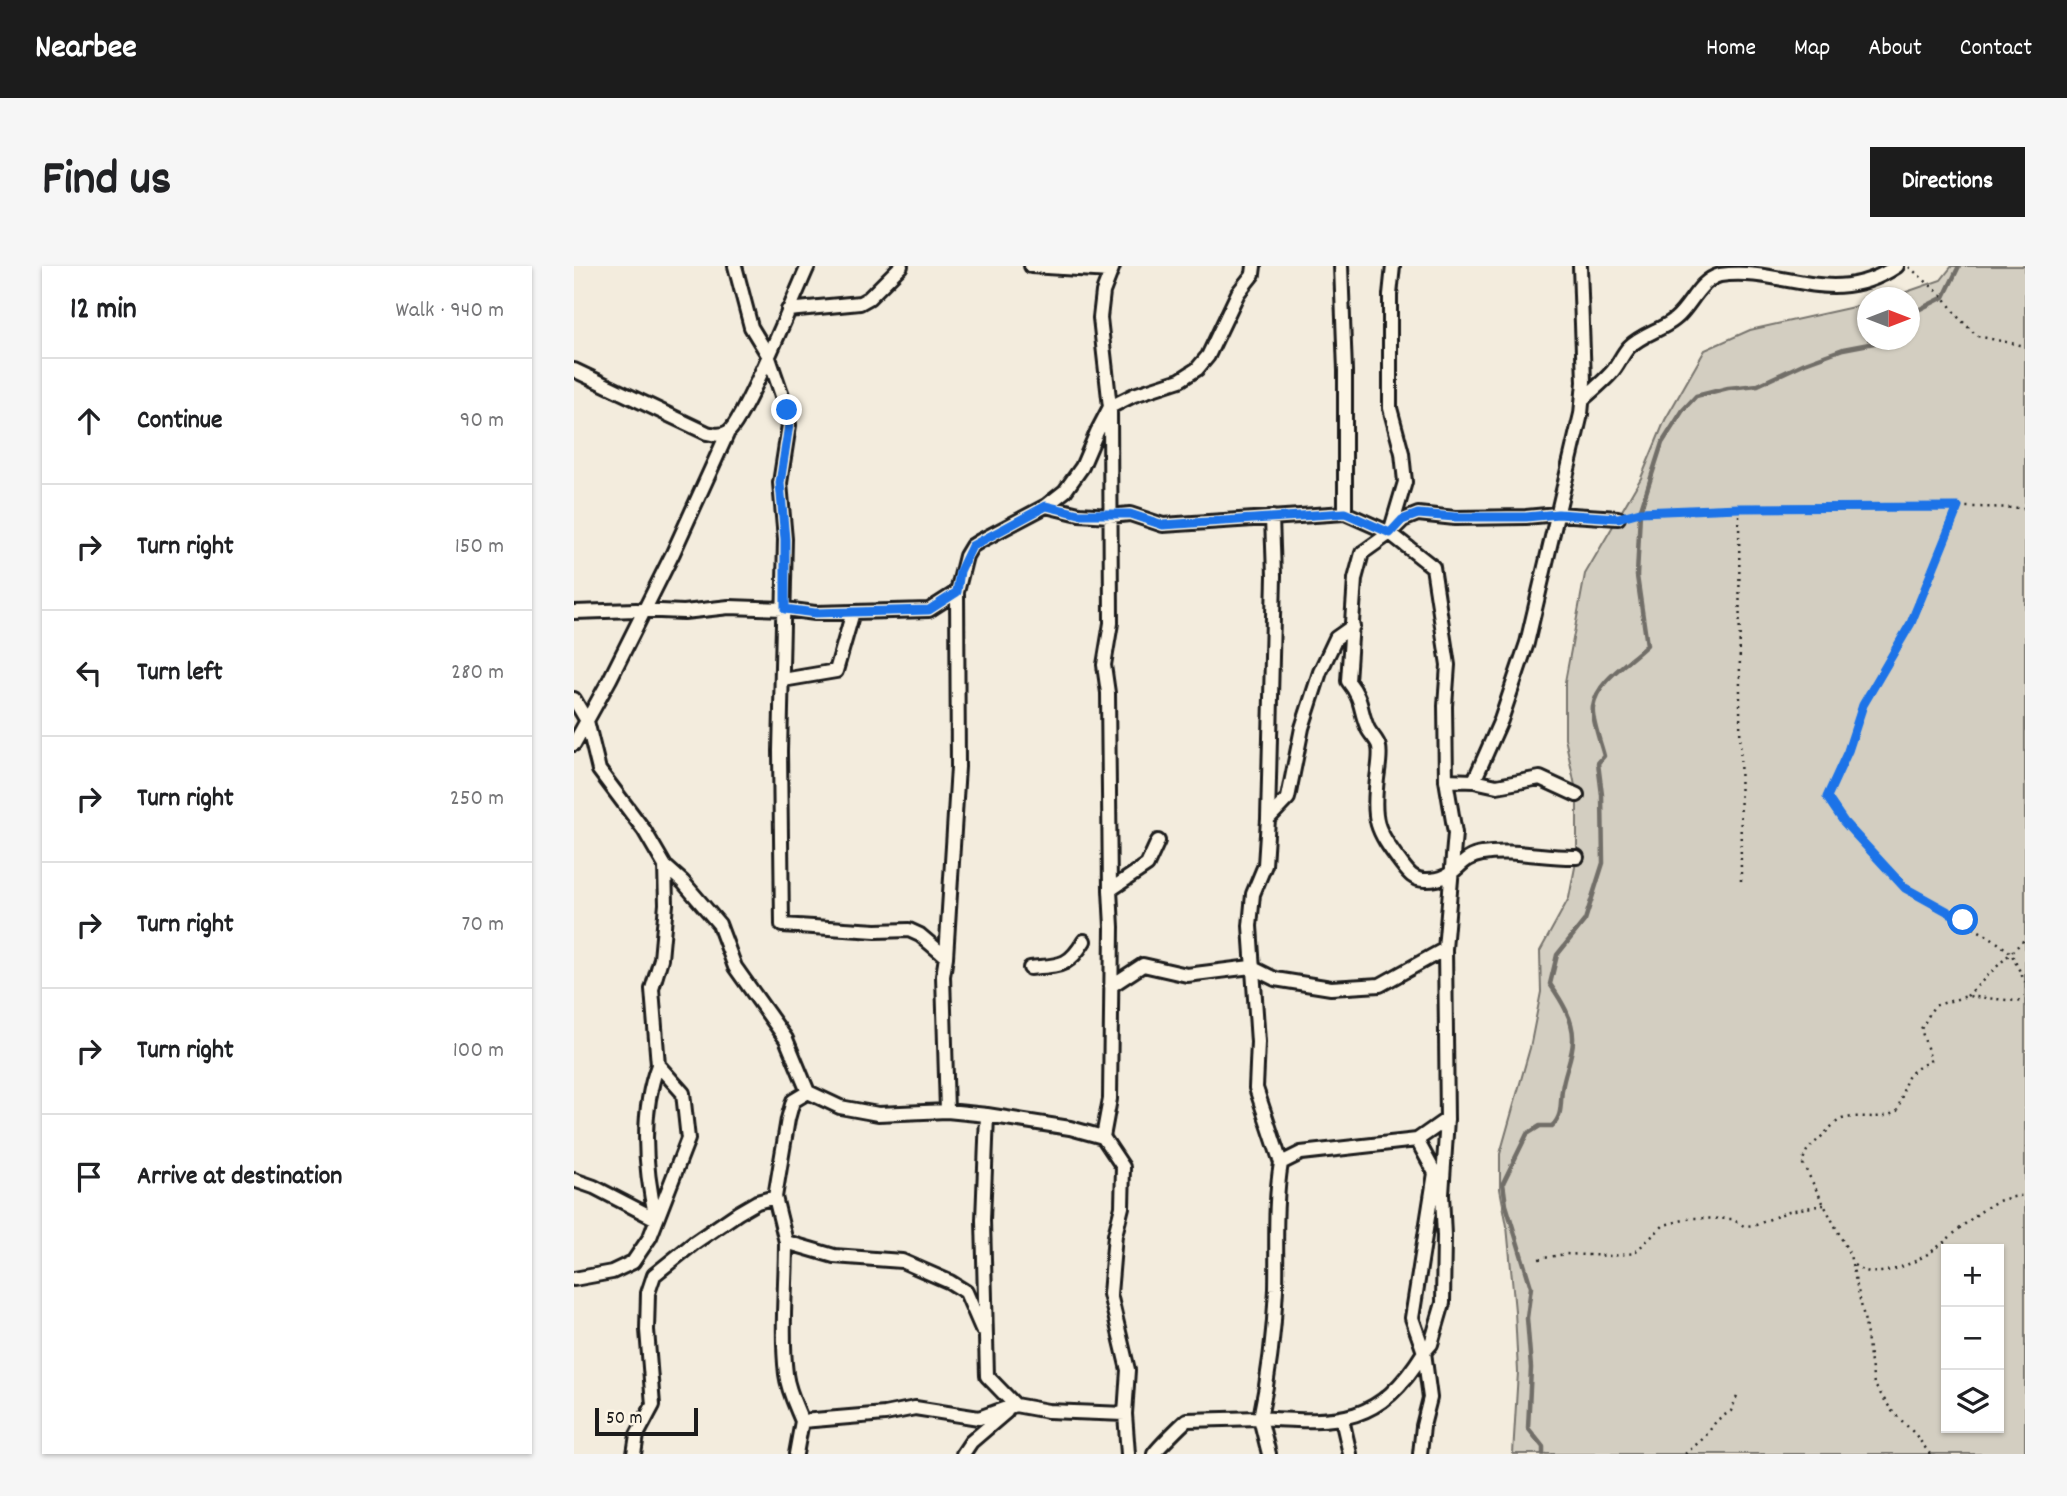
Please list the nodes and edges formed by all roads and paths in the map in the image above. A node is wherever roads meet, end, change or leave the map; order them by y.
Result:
1 (735, 266) edge
2 (808, 266) edge
3 (901, 266) edge
4 (1032, 266) edge
5 (1254, 266) edge
6 (1341, 266) edge
7 (1393, 266) edge
8 (1580, 266) edge
9 (1897, 266) edge
10 (1908, 266) edge
11 (1112, 269) edge
12 (788, 310) junction
13 (2025, 346) edge
14 (768, 355) junction
15 (574, 370) edge
16 (1583, 399) junction
17 (1110, 407) junction
18 (727, 432) junction
19 (1046, 506) junction
20 (1958, 507) junction
21 (1739, 508) junction
22 (2025, 508) edge
23 (1345, 513) junction
24 (1558, 514) junction
25 (1110, 516) junction
26 (1272, 517) junction
27 (1618, 518) joint
28 (1390, 533) junction
29 (957, 592) junction
30 (785, 609) junction
31 (643, 610) junction
32 (574, 612) edge
33 (853, 612) junction
34 (1353, 626) junction
35 (782, 680) junction
36 (574, 699) edge
37 (587, 721) junction
38 (575, 740) edge
39 (1446, 780) junction
40 (1474, 781) junction
41 (1577, 795) dead end
42 (1268, 820) junction
43 (1158, 841) dead end
44 (1577, 857) dead end
45 (664, 866) junction
46 (1452, 875) junction
47 (1741, 882) dead end
48 (1110, 890) junction
49 (2025, 939) edge
50 (1084, 941) dead end
51 (1445, 950) junction
52 (2011, 953) junction
53 (946, 957) junction
54 (1251, 967) junction
55 (1030, 968) dead end
56 (2025, 982) edge
57 (1111, 986) junction
58 (1967, 996) junction
59 (2025, 1002) edge
60 (658, 1065) junction
61 (808, 1092) junction
62 (947, 1111) junction
63 (987, 1115) junction
64 (1447, 1119) junction
65 (1103, 1138) junction
66 (1417, 1140) junction
67 (1281, 1163) junction
68 (574, 1180) edge
69 (2025, 1195) edge
70 (775, 1197) junction
71 (1824, 1205) junction
72 (656, 1219) junction
73 (786, 1242) junction
74 (1539, 1259) dead end
75 (1853, 1265) junction
76 (574, 1279) edge
77 (986, 1337) junction
78 (1423, 1352) junction
79 (1738, 1394) dead end
80 (1015, 1405) junction
81 (1125, 1414) junction
82 (1260, 1418) junction
83 (1342, 1419) junction
84 (802, 1421) junction
85 (634, 1454) edge
86 (796, 1454) edge
87 (963, 1454) edge
88 (1128, 1454) edge
89 (1154, 1454) edge
90 (1269, 1454) edge
91 (1350, 1454) edge
92 (1420, 1454) edge
93 (1685, 1454) edge
94 (1930, 1454) edge

1 - 14 street
2 - 12 street
3 - 12 street
4 - 11 street
5 - 17 street
6 - 23 street
7 - 28 street
8 - 16 street
9 - 16 street
10 - 13 path
11 - 17 street
12 - 14 street
14 - 18 street
14 - 30 street
15 - 18 street
16 - 24 street
17 - 19 street
17 - 25 street
18 - 31 street
19 - 25 street
19 - 29 street
20 - 21 path
20 - 22 path
20 - 52 path
21 - 27 path
21 - 47 path
23 - 26 street
23 - 28 street
24 - 27 street
24 - 28 street
24 - 40 street
25 - 26 street
25 - 48 street
26 - 42 street
28 - 34 street
28 - 39 street
29 - 33 street
29 - 53 street
30 - 31 street
30 - 33 street
30 - 35 street
31 - 32 street
31 - 37 street
33 - 35 street
34 - 42 street
34 - 46 street
35 - 53 street
36 - 37 street
37 - 38 street
37 - 45 street
39 - 40 street
39 - 46 street
40 - 41 street
42 - 54 street
43 - 48 street
44 - 46 street
45 - 60 street
45 - 61 street
46 - 51 street
48 - 57 street
49 - 52 path
50 - 55 street
51 - 54 street
51 - 64 street
52 - 56 path
52 - 58 path
53 - 62 street
54 - 57 street
54 - 67 street
57 - 65 street
58 - 59 path
58 - 71 path
60 - 72 street
60 - 72 street
61 - 62 street
61 - 70 street
62 - 63 street
63 - 65 street
63 - 77 street
64 - 66 street
64 - 78 street
65 - 81 street
66 - 67 street
66 - 78 street
67 - 82 street
68 - 72 street
69 - 75 path
70 - 73 street
70 - 85 street
71 - 74 path
71 - 75 path
72 - 76 street
73 - 77 street
73 - 84 street
75 - 94 path
77 - 80 street
78 - 83 street
78 - 92 street
79 - 93 path
80 - 81 street
80 - 84 street
80 - 87 street
81 - 88 street
82 - 83 street
82 - 89 street
82 - 90 street
83 - 91 street
84 - 86 street

